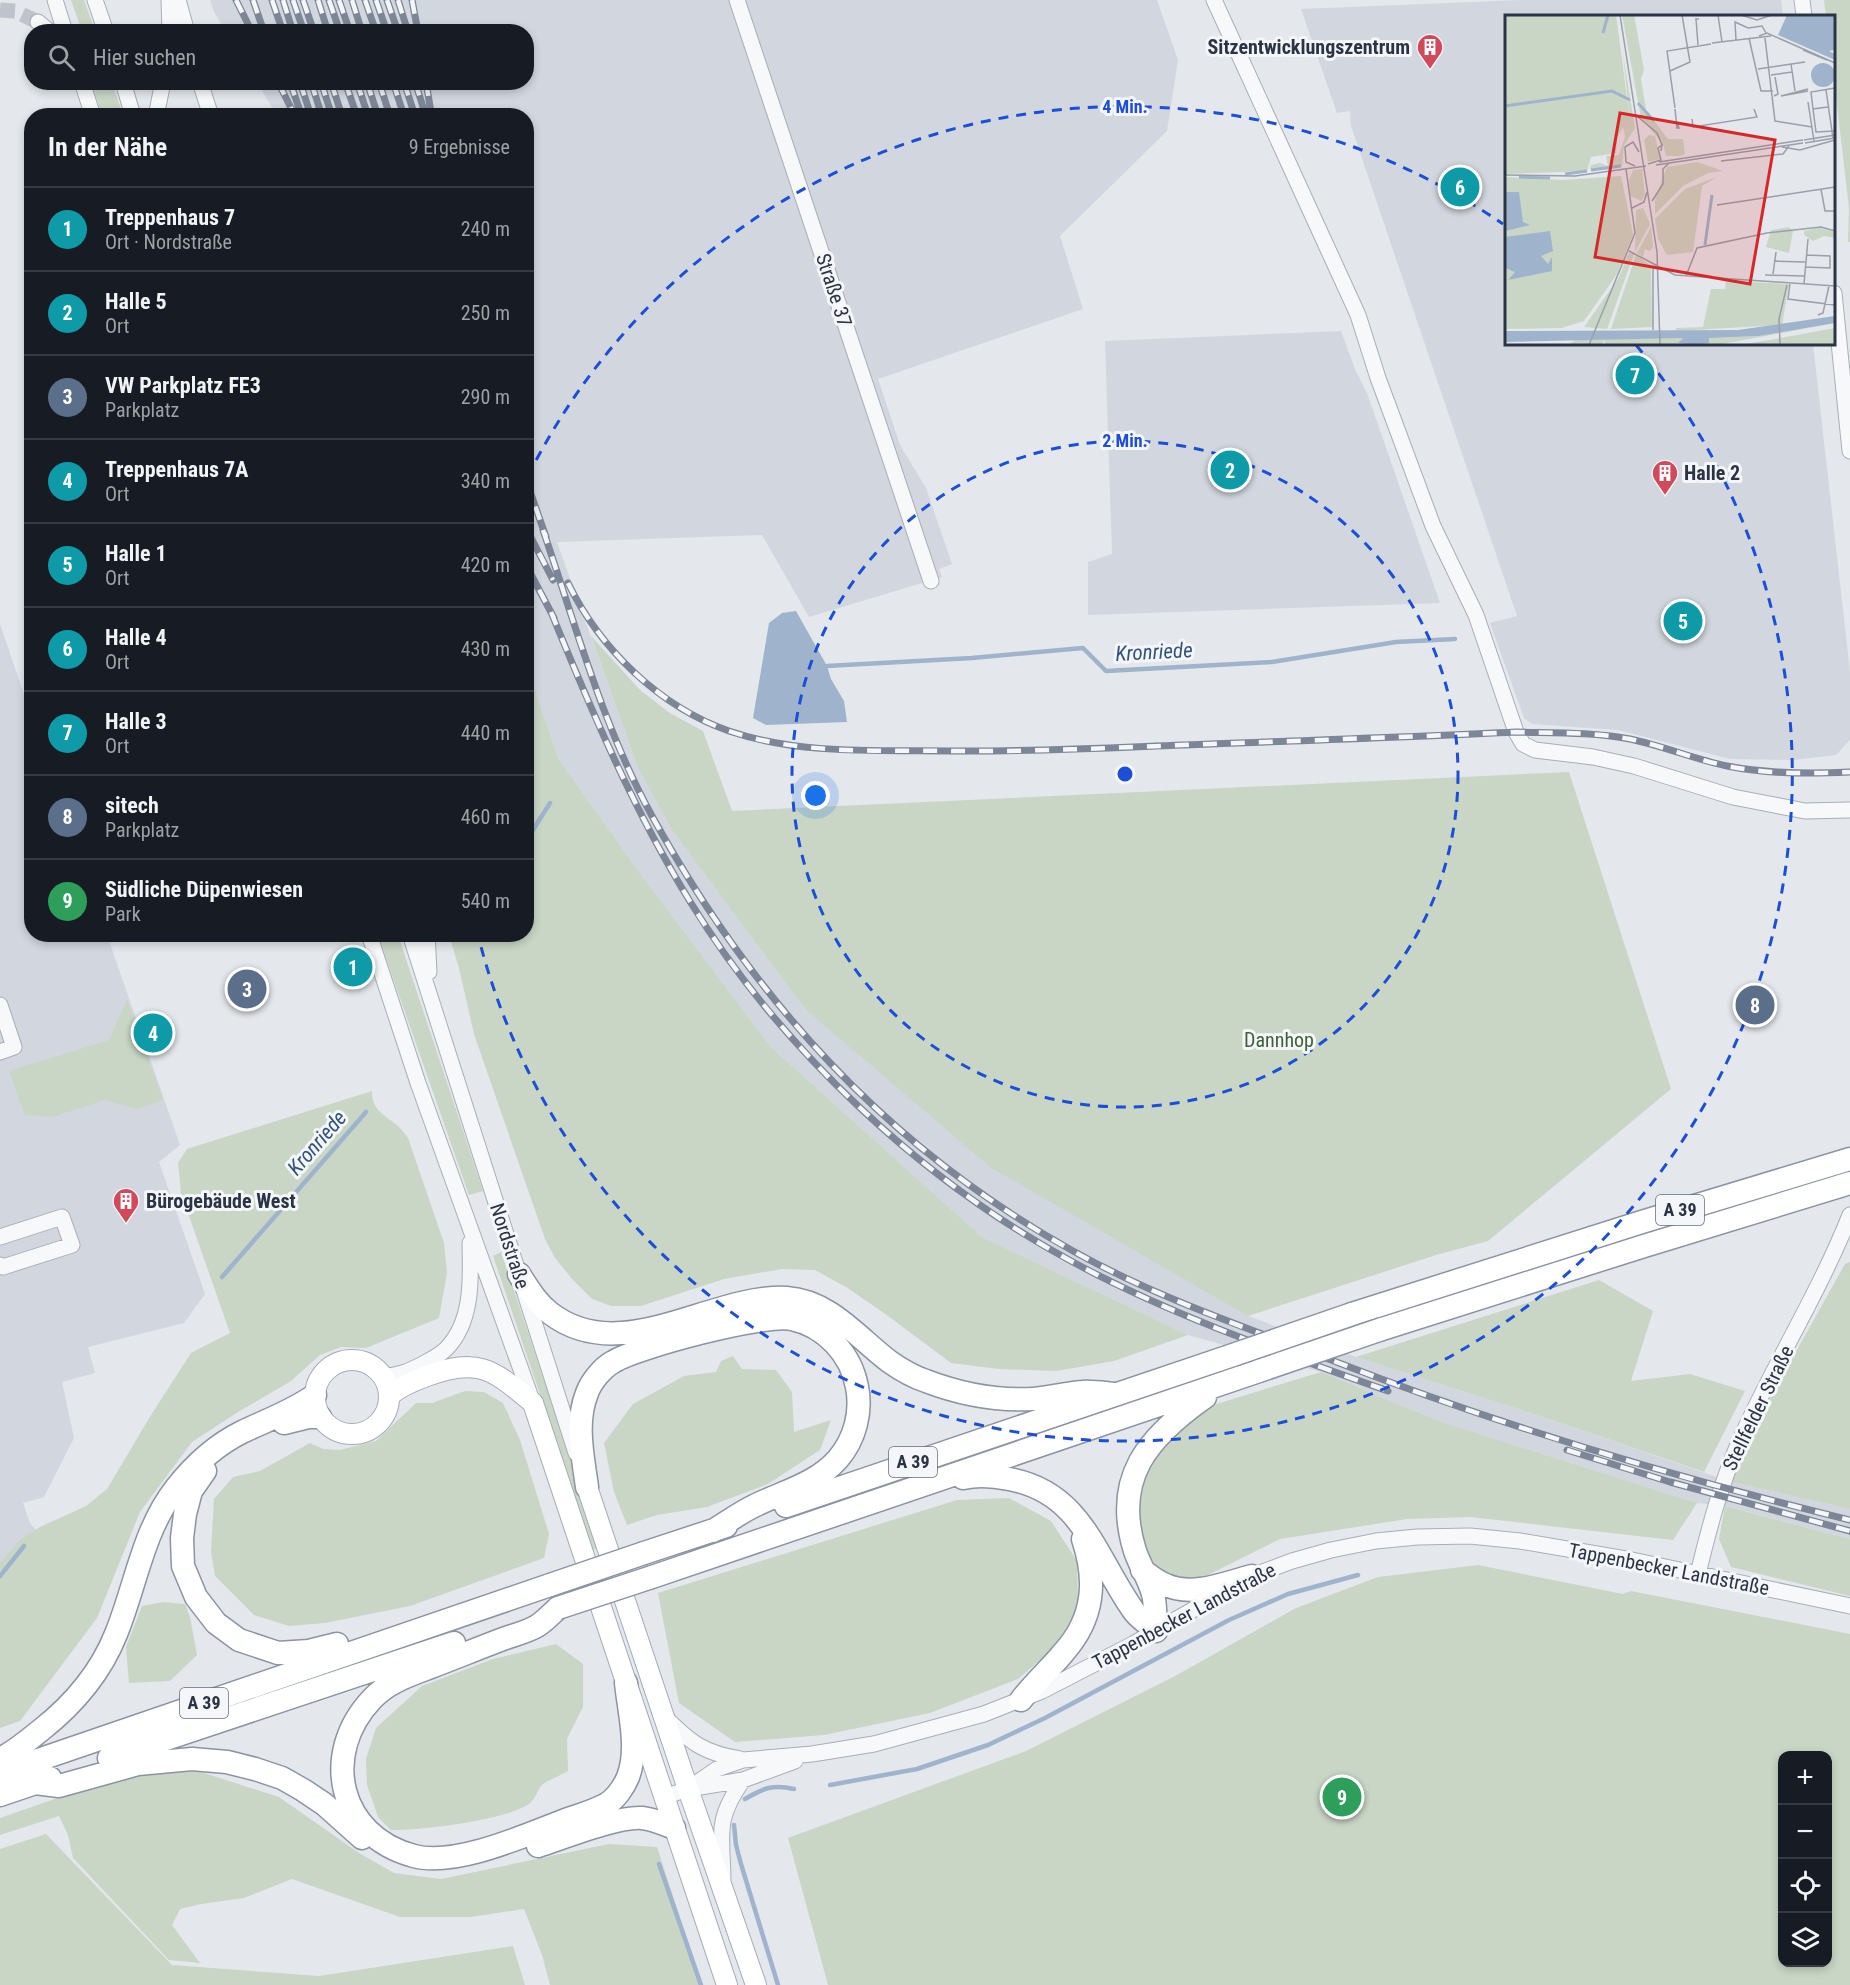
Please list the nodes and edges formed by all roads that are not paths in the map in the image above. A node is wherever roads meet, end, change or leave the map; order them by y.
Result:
1 (55, 0) edge
2 (95, 0) edge
3 (169, 0) edge
4 (178, 0) edge
5 (737, 0) edge
6 (1214, 0) edge
7 (1802, 0) edge
8 (1804, 15) edge
9 (62, 24) edge
10 (103, 24) edge
11 (170, 24) edge
12 (185, 24) edge
13 (84, 90) edge
14 (126, 90) edge
15 (161, 90) edge
16 (203, 90) edge
17 (90, 108) edge
18 (131, 108) edge
19 (158, 108) edge
20 (208, 108) edge
21 (1835, 312) edge
22 (1850, 451) edge
23 (931, 580) dead end
24 (1850, 810) edge
25 (372, 942) edge
26 (413, 942) edge
27 (427, 942) edge
28 (0, 1005) edge
29 (434, 1005) junction
30 (0, 1052) edge
31 (1850, 1159) edge
32 (1850, 1183) edge
33 (1850, 1215) edge
34 (470, 1228) junction
35 (0, 1237) edge
36 (1843, 1248) edge
37 (0, 1265) edge
38 (519, 1274) junction
39 (383, 1376) junction
40 (1227, 1382) junction
41 (1114, 1394) junction
42 (315, 1395) junction
43 (390, 1395) junction
44 (533, 1403) junction
45 (320, 1417) junction
46 (923, 1484) junction
47 (587, 1488) junction
48 (1076, 1518) junction
49 (713, 1531) junction
50 (1142, 1570) junction
51 (1698, 1574) junction
52 (1252, 1576) junction
53 (1850, 1606) edge
54 (558, 1608) junction
55 (1156, 1631) junction
56 (409, 1633) junction
57 (626, 1683) junction
58 (1021, 1700) junction
59 (664, 1715) junction
60 (812, 1754) junction
61 (0, 1759) edge
62 (743, 1760) junction
63 (0, 1773) edge
64 (743, 1780) junction
65 (35, 1783) junction
66 (688, 1789) junction
67 (0, 1795) edge
68 (663, 1797) junction
69 (674, 1828) junction
70 (724, 1890) junction
71 (727, 1985) edge
72 (756, 1985) edge

1 - 9 street
2 - 10 street
3 - 11 street
4 - 12 street
5 - 23 street, Straße 37
6 - 24 street
7 - 8 street
13 - 17 street
14 - 18 street
15 - 19 street
16 - 20 street
21 - 22 street
25 - 34 street, Nordstraße
26 - 29 street, Nordstraße
27 - 29 street, Nordstraße
28 - 30 street
29 - 38 street, Nordstraße
31 - 41 highway, A 39, bridge
32 - 40 highway, A 39, bridge
33 - 36 street, Stellfelder Straße
34 - 39 street
34 - 44 street, Nordstraße
35 - 37 street
36 - 51 street, Stellfelder Straße
38 - 41 highway
38 - 47 street, Nordstraße
39 - 42 main road
39 - 43 main road
40 - 46 highway, A 39
40 - 50 highway
41 - 49 highway, A 39
42 - 45 main road
42 - 61 highway
43 - 44 main road
43 - 45 main road
44 - 57 main road
45 - 56 highway
46 - 48 highway
46 - 54 highway, A 39, bridge
47 - 49 highway
47 - 59 main road
48 - 55 highway
48 - 58 highway
49 - 56 highway, A 39, bridge
50 - 52 highway
50 - 55 highway
51 - 52 street, Tappenbecker Landstraße
51 - 53 street, Tappenbecker Landstraße
52 - 55 street, Tappenbecker Landstraße
54 - 57 highway
54 - 65 highway, A 39
55 - 58 street, Tappenbecker Landstraße
56 - 63 highway, A 39
57 - 68 main road
58 - 60 street, Tappenbecker Landstraße
59 - 62 street
59 - 66 main road
60 - 62 street, Tappenbecker Landstraße
60 - 64 street, Tappenbecker Landstraße
62 - 66 street
64 - 66 street, Tappenbecker Landstraße
64 - 70 street
65 - 67 highway, A 39
65 - 69 highway
66 - 68 street
66 - 70 main road
68 - 69 main road
69 - 71 main road
70 - 72 main road

